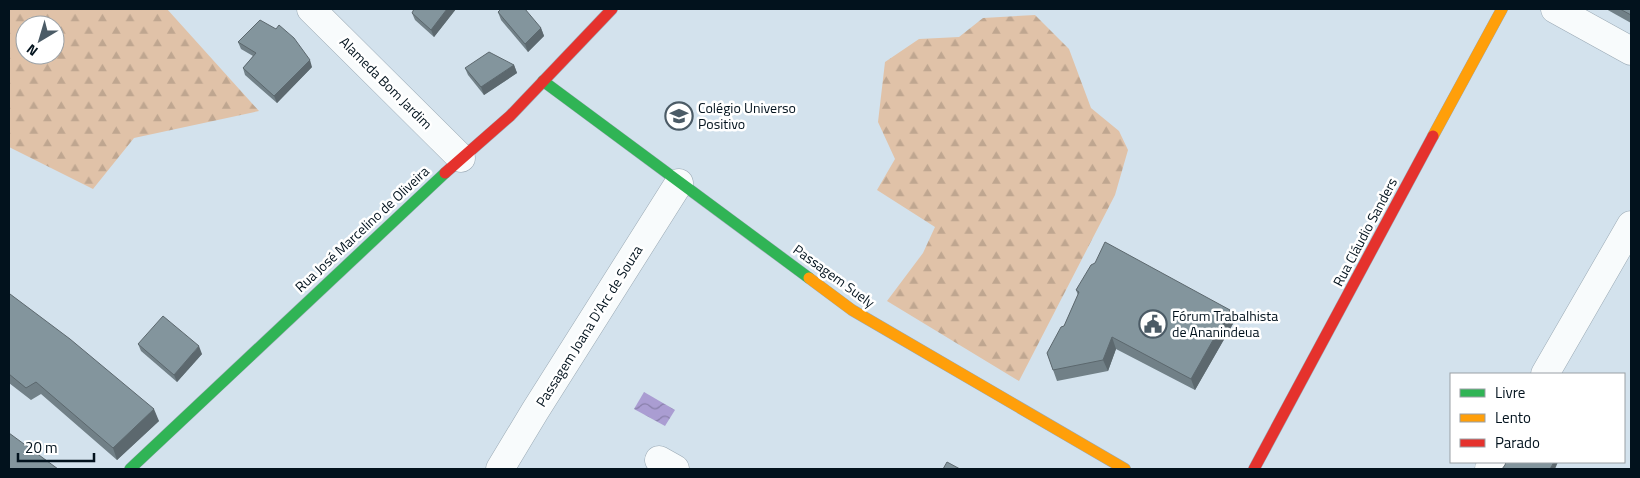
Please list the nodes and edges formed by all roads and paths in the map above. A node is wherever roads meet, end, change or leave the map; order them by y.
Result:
1 (311, 9) edge
2 (612, 9) edge
3 (1502, 9) edge
4 (1555, 9) edge
5 (1631, 51) edge
6 (543, 81) junction
7 (461, 158) junction
8 (679, 183) junction
9 (1631, 225) edge
10 (1546, 373) edge
11 (130, 469) edge
12 (500, 469) edge
13 (1125, 469) edge
14 (1254, 469) edge

1 - 7 street, Alameda Bom Jardim
2 - 6 street, Rua José Marcelino de Oliveira
3 - 14 street, Rua Cláudio Sanders
4 - 5 street
6 - 7 street, Rua José Marcelino de Oliveira
6 - 8 street, Passagem Suely
7 - 11 street, Rua José Marcelino de Oliveira
8 - 12 street, Passagem Joana D'Arc de Souza
8 - 13 street, Passagem Suely
9 - 10 street

